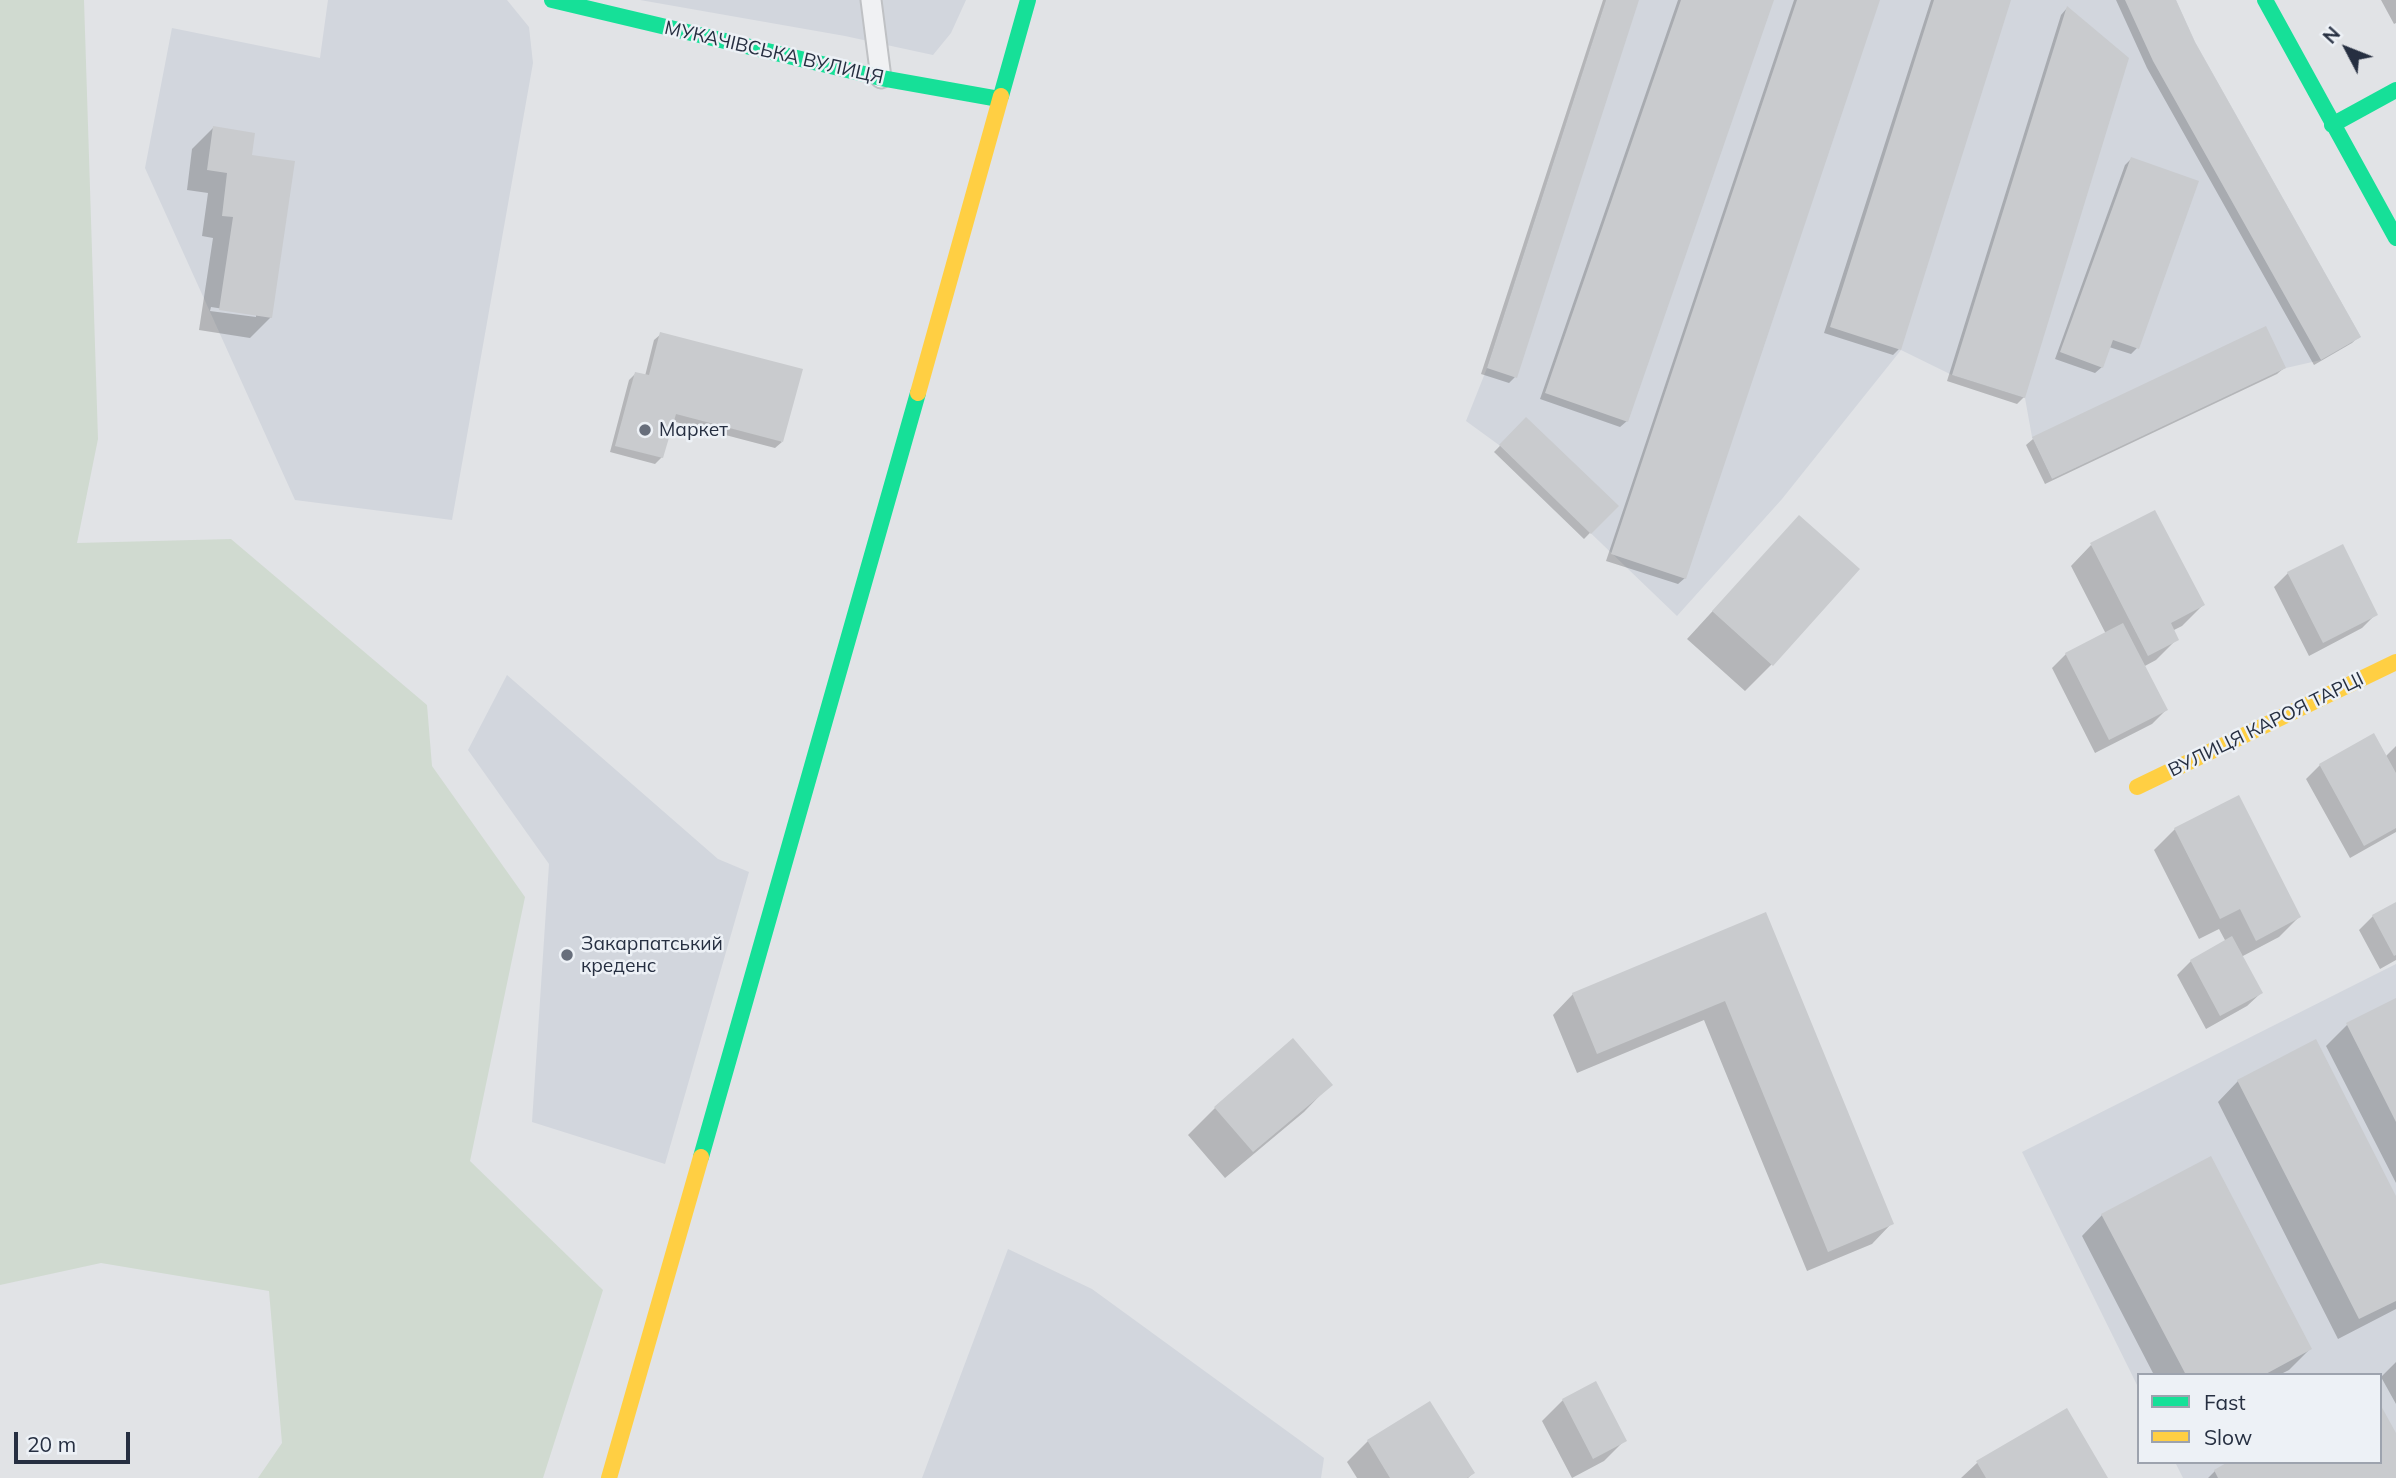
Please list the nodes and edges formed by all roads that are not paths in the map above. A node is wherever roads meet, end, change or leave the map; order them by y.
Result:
1 (552, 0) edge
2 (871, 0) edge
3 (1028, 0) edge
4 (2265, 0) edge
5 (881, 78) junction
6 (2396, 90) edge
7 (999, 99) junction
8 (2332, 125) junction
9 (2396, 238) edge
10 (2396, 662) edge
11 (2137, 788) dead end
12 (609, 1478) edge

1 - 5 main road, МУКАЧІВСЬКА ВУЛИЦЯ
2 - 5 lane
3 - 7 main road
4 - 8 main road
5 - 7 main road, МУКАЧІВСЬКА ВУЛИЦЯ
6 - 8 main road
7 - 12 main road
8 - 9 main road
10 - 11 main road, ВУЛИЦЯ КАРОЯ ТАРЦІ

